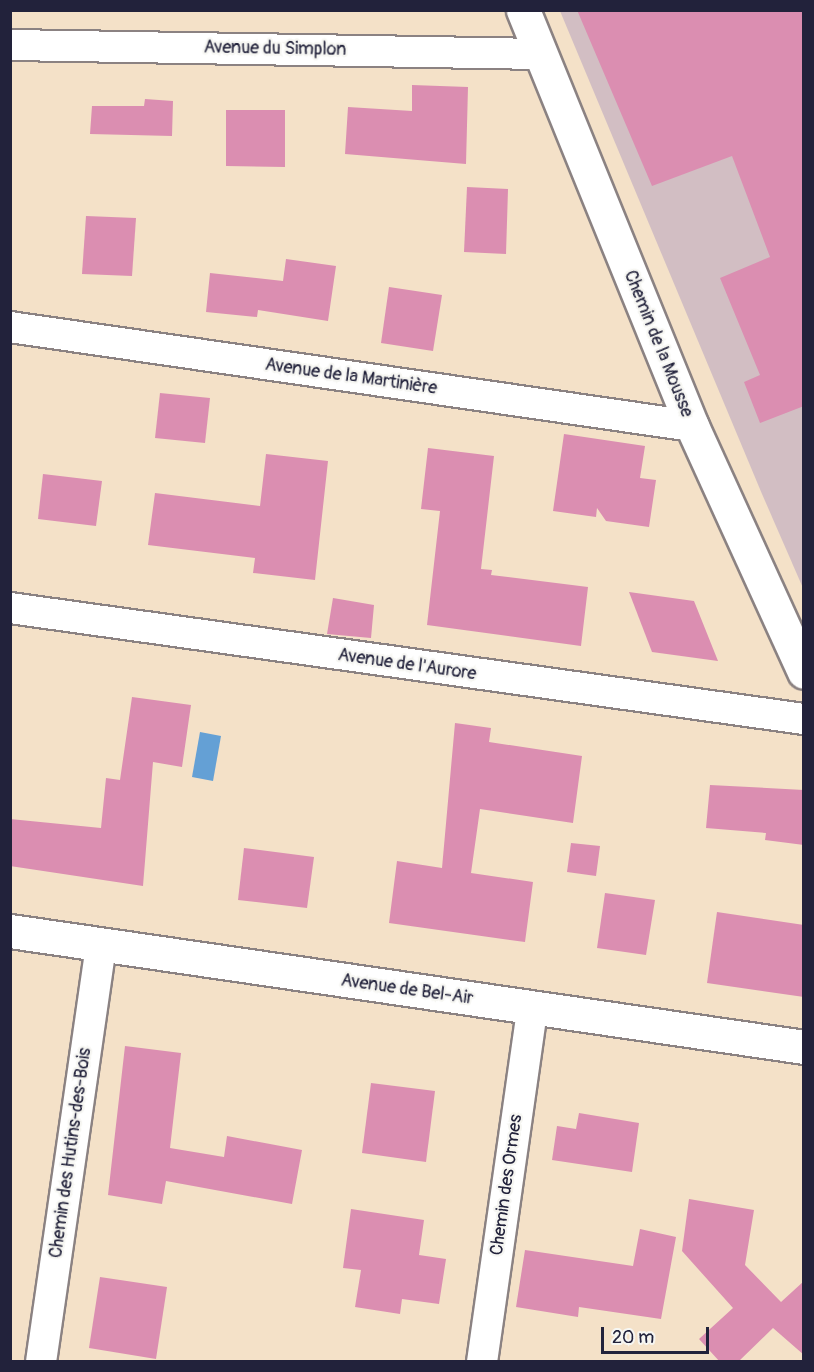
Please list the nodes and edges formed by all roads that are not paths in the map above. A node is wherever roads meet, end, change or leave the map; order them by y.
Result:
1 (523, 10) edge
2 (10, 45) edge
3 (540, 54) junction
4 (10, 327) edge
5 (692, 426) junction
6 (10, 608) edge
7 (804, 672) edge
8 (804, 719) edge
9 (10, 932) edge
10 (101, 945) junction
11 (532, 1009) junction
12 (804, 1047) edge
13 (40, 1362) edge
14 (482, 1362) edge

1 - 3 street, Chemin de la Mousse
2 - 3 street, Avenue du Simplon
3 - 5 street, Chemin de la Mousse
4 - 5 street, Avenue de la Martinière
5 - 7 street, Chemin de la Mousse
6 - 8 street, Avenue de l'Aurore
9 - 10 street, Avenue de Bel-Air
10 - 11 street, Avenue de Bel-Air
10 - 13 street, Chemin des Hutins-des-Bois
11 - 12 street, Avenue de Bel-Air
11 - 14 street, Chemin des Ormes

